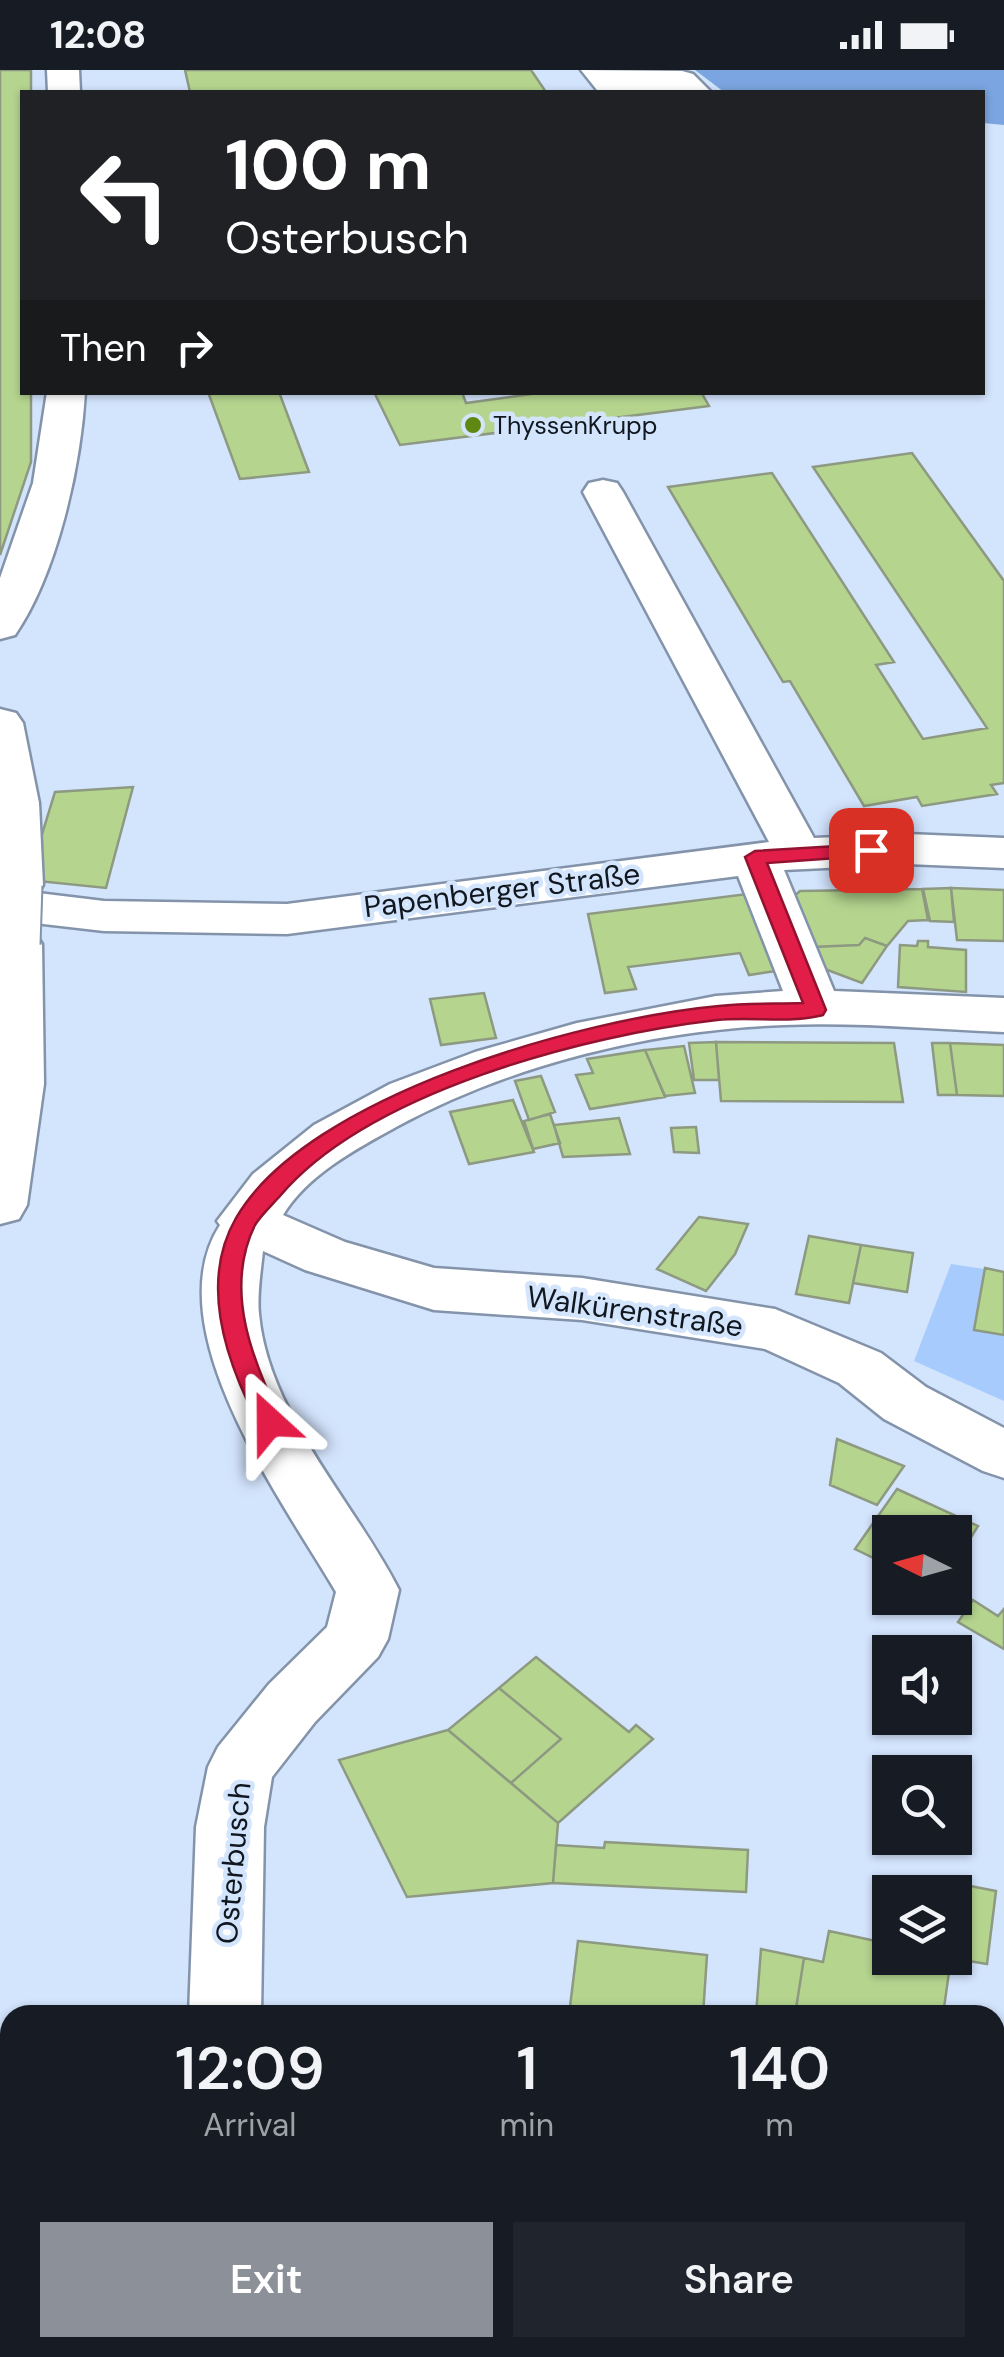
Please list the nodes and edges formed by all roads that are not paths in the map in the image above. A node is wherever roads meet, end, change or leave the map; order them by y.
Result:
1 (597, 70) edge
2 (693, 90) edge
3 (66, 395) edge
4 (603, 492) dead end
5 (0, 626) edge
6 (0, 722) edge
7 (1004, 853) edge
8 (777, 855) junction
9 (12, 911) edge
10 (816, 1010) junction
11 (1004, 1015) edge
12 (9, 1083) edge
13 (0, 1205) edge
14 (245, 1221) junction
15 (1004, 1455) edge
16 (224, 2005) edge

1 - 2 street
3 - 5 street
4 - 8 street
6 - 9 street
7 - 8 street, Papenberger Straße
8 - 9 street, Papenberger Straße
8 - 10 street
9 - 12 street
10 - 11 street, Osterbusch
10 - 14 street, Osterbusch
12 - 13 street
14 - 15 street, Walkürenstraße
14 - 16 street, Osterbusch

